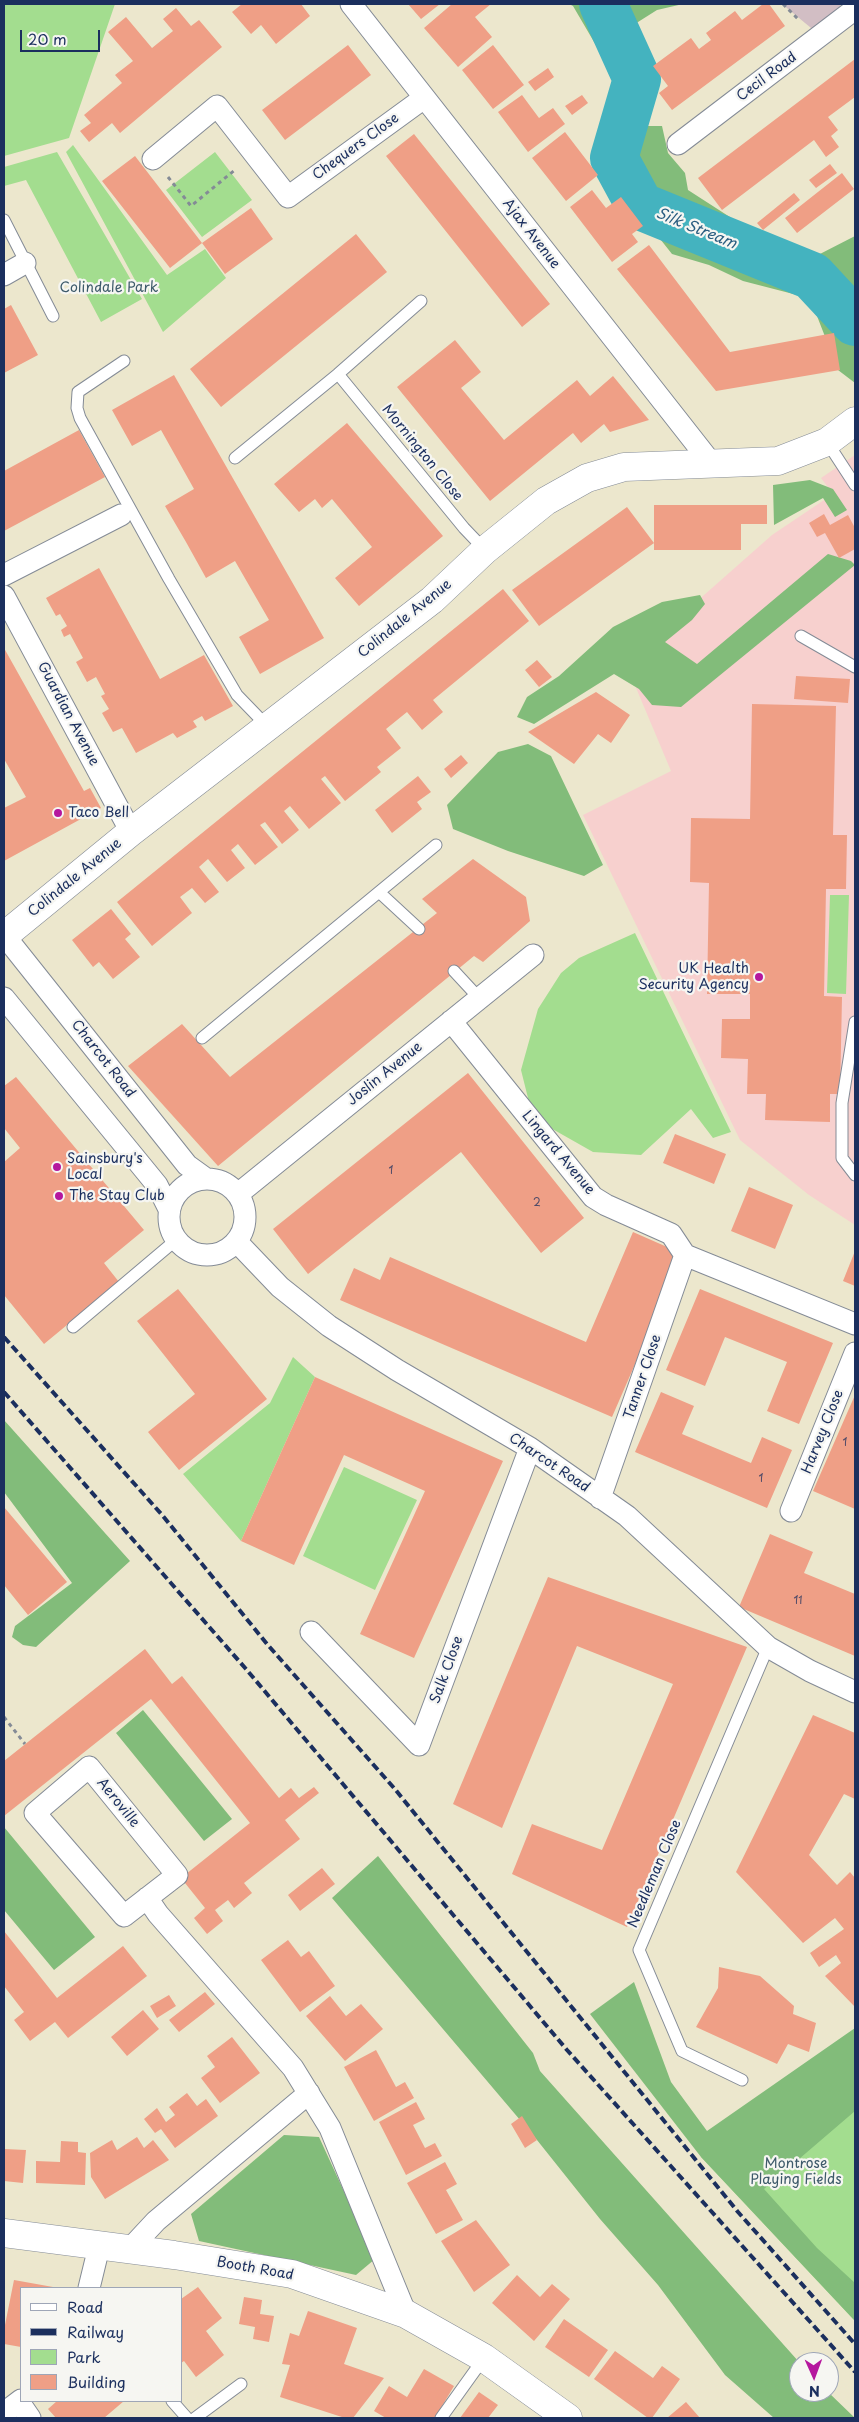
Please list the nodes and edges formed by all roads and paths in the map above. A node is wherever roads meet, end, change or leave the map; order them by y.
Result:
1 (351, 4) edge
2 (783, 4) edge
3 (855, 9) edge
4 (807, 27) dead end
5 (424, 98) junction
6 (678, 144) dead end
7 (254, 154) junction
8 (153, 159) joint
9 (4, 220) edge
10 (25, 263) junction
11 (4, 275) edge
12 (421, 301) dead end
13 (54, 316) dead end
14 (124, 361) dead end
15 (338, 374) junction
16 (855, 421) edge
17 (827, 442) junction
18 (235, 458) dead end
19 (712, 464) junction
20 (855, 485) edge
21 (121, 515) dead end
22 (485, 550) junction
23 (4, 574) edge
24 (4, 596) edge
25 (801, 636) dead end
26 (855, 667) edge
27 (267, 726) junction
28 (131, 832) junction
29 (436, 845) dead end
30 (379, 892) junction
31 (419, 930) dead end
32 (4, 935) edge
33 (533, 955) dead end
34 (454, 971) dead end
35 (4, 998) edge
36 (479, 998) junction
37 (451, 1021) junction
38 (855, 1022) edge
39 (202, 1038) dead end
40 (855, 1175) edge
41 (205, 1178) junction
42 (238, 1194) junction
43 (169, 1209) junction
44 (176, 1240) junction
45 (236, 1242) junction
46 (685, 1255) junction
47 (855, 1324) edge
48 (73, 1327) dead end
49 (855, 1353) edge
50 (530, 1448) junction
51 (600, 1498) junction
52 (791, 1511) dead end
53 (311, 1632) dead end
54 (768, 1647) junction
55 (855, 1692) edge
56 (4, 1717) edge
57 (25, 1744) dead end
58 (147, 1898) junction
59 (742, 2080) dead end
60 (309, 2093) junction
61 (4, 2233) edge
62 (99, 2247) junction
63 (129, 2250) junction
64 (89, 2287) edge
65 (406, 2314) junction
66 (484, 2358) junction
67 (241, 2384) dead end
68 (173, 2402) edge
69 (187, 2418) edge
70 (195, 2418) edge
71 (441, 2418) edge
72 (568, 2418) edge

1 - 5 street, Ajax Avenue
2 - 4 path
3 - 6 street, Cecil Road
5 - 7 street, Chequers Close
5 - 19 street, Ajax Avenue
7 - 8 path
7 - 8 street
9 - 10 lane
10 - 11 street
10 - 13 lane
12 - 15 lane
14 - 27 lane
15 - 18 lane
15 - 22 lane, Mornington Close
16 - 17 street, Colindale Avenue
17 - 19 street, Colindale Avenue
17 - 20 lane
19 - 22 street, Colindale Avenue
21 - 23 street
22 - 27 street, Colindale Avenue
24 - 28 street, Guardian Avenue
25 - 26 lane
27 - 28 street, Colindale Avenue
28 - 32 street, Colindale Avenue
29 - 30 lane
30 - 31 lane
30 - 39 lane
32 - 41 street, Charcot Road
33 - 36 street, Joslin Avenue
34 - 36 lane
35 - 43 street
36 - 37 street, Joslin Avenue
37 - 42 street, Joslin Avenue
37 - 46 street, Lingard Avenue
38 - 40 lane
41 - 42 street, Charcot Road
41 - 43 street
42 - 45 street
43 - 44 street
44 - 45 street
44 - 48 lane
45 - 50 street, Charcot Road
46 - 47 street
46 - 51 street, Tanner Close
49 - 52 street, Harvey Close
50 - 51 street, Charcot Road
50 - 53 street, Salk Close
51 - 54 street, Charcot Road
54 - 55 street, Charcot Road
54 - 59 lane, Needleman Close
56 - 57 path
58 - 58 street, Aeroville
58 - 60 street
60 - 63 street
60 - 65 street
61 - 62 street, Booth Road
62 - 63 street, Booth Road
62 - 64 street
63 - 65 street, Booth Road
65 - 66 street, Booth Road
66 - 71 lane
66 - 72 street, Booth Road
67 - 70 lane
68 - 69 lane

